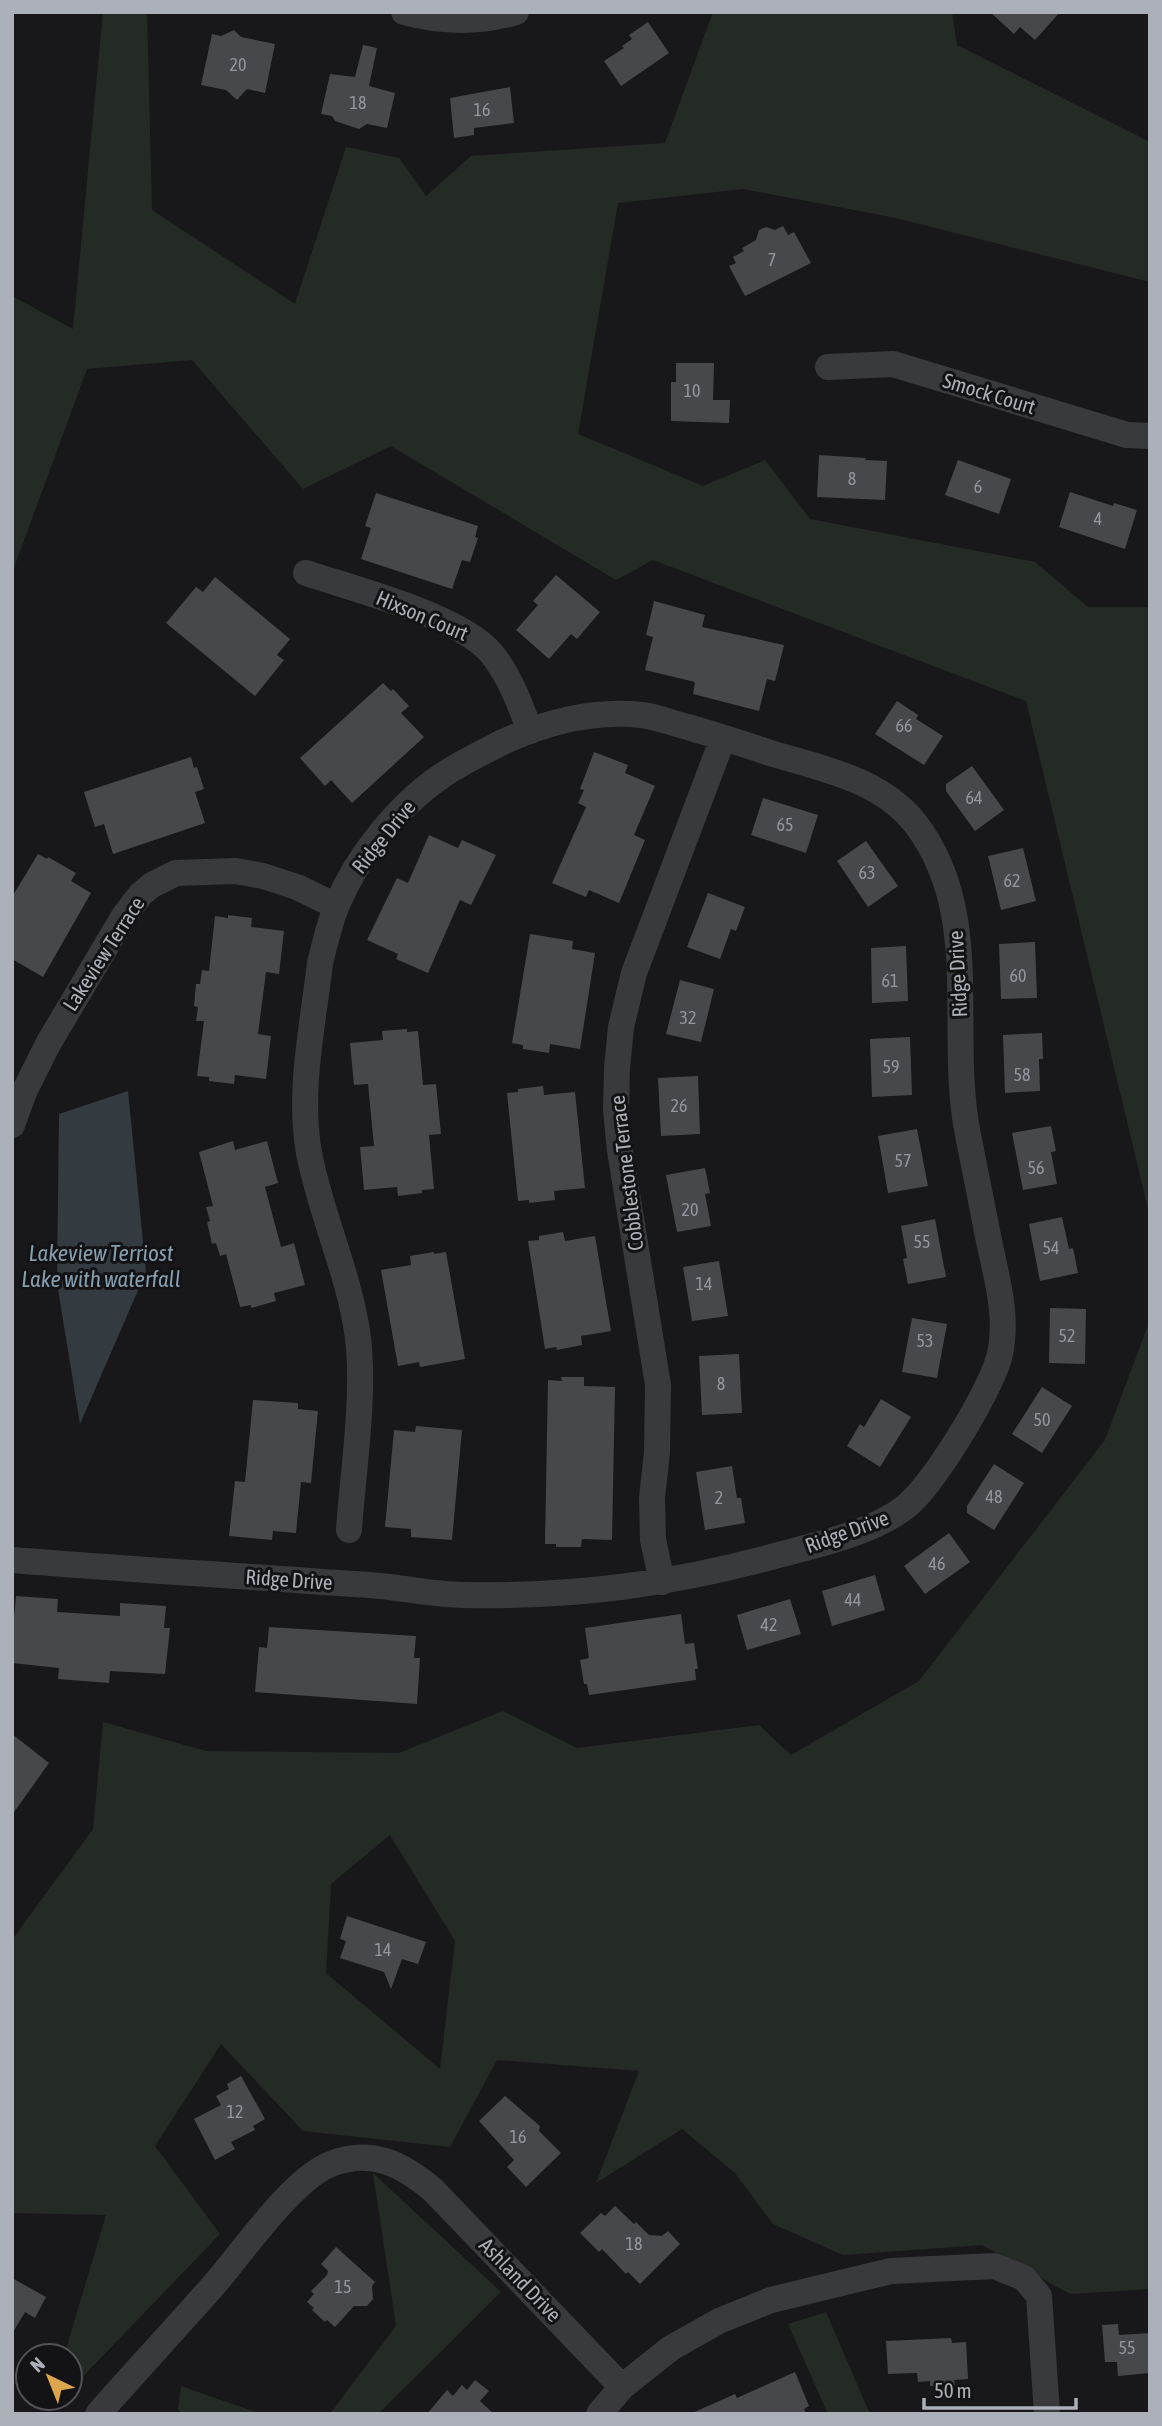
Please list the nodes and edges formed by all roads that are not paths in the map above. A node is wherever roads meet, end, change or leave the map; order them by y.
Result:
1 (404, 12) edge
2 (516, 12) edge
3 (828, 367) dead end
4 (1150, 436) edge
5 (306, 573) dead end
6 (530, 731) junction
7 (723, 738) junction
8 (336, 906) junction
9 (12, 1125) edge
10 (349, 1530) dead end
11 (12, 1560) edge
12 (662, 1581) junction
13 (622, 2386) junction
14 (98, 2414) edge
15 (598, 2414) edge
16 (1047, 2414) edge

1 - 2 street
3 - 4 street, Smock Court
5 - 6 street, Hixson Court
6 - 7 street, Ridge Drive
6 - 8 street, Ridge Drive
7 - 12 street, Cobblestone Terrace
7 - 12 street, Ridge Drive
8 - 9 street, Lakeview Terrace
8 - 10 street, Ridge Drive
11 - 12 street, Ridge Drive
13 - 14 street, Ashland Drive
13 - 15 street
13 - 16 street

